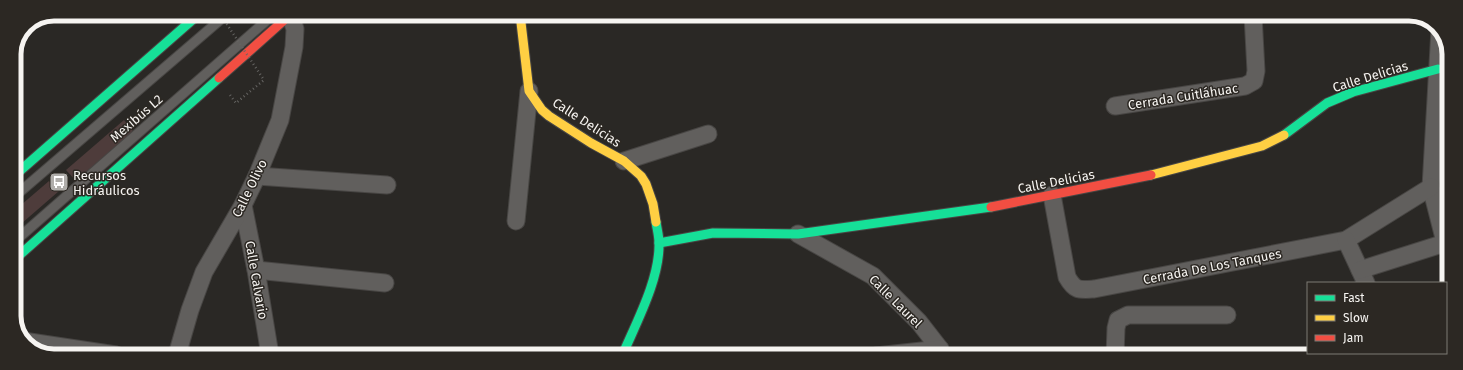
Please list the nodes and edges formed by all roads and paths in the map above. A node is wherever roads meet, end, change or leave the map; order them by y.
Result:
1 (191, 21) edge
2 (219, 21) edge
3 (225, 21) edge
4 (278, 21) edge
5 (278, 21) edge
6 (290, 21) edge
7 (521, 21) edge
8 (1253, 21) edge
9 (1439, 40) edge
10 (1438, 69) junction
11 (529, 92) junction
12 (236, 102) dead end
13 (1116, 106) dead end
14 (708, 134) dead end
15 (624, 161) junction
16 (21, 170) edge
17 (257, 176) junction
18 (387, 185) dead end
19 (1431, 187) junction
20 (21, 192) edge
21 (1052, 195) junction
22 (243, 205) junction
23 (516, 221) dead end
24 (1442, 225) edge
25 (798, 234) junction
26 (21, 236) edge
27 (1346, 240) junction
28 (660, 243) junction
29 (1442, 244) edge
30 (21, 254) edge
31 (256, 270) junction
32 (1363, 276) edge
33 (385, 283) dead end
34 (1227, 315) dead end
35 (34, 343) edge
36 (76, 349) edge
37 (179, 349) edge
38 (269, 349) edge
39 (625, 349) edge
40 (938, 349) edge
41 (1115, 349) edge

1 - 16 street
2 - 20 lane, Mexibús L2
3 - 12 path, bridge
4 - 26 lane, Mexibús L2
5 - 30 street
6 - 17 street, Calle Olivo
7 - 11 street, Calle Delicias
8 - 13 street, Cerrada Cuitláhuac
9 - 10 street
10 - 19 street
10 - 21 street, Calle Delicias
11 - 15 street, Calle Delicias
11 - 23 street
14 - 15 street
15 - 28 street, Calle Delicias
17 - 18 street
17 - 22 street, Calle Olivo
19 - 24 street
19 - 27 street, Cerrada De Los Tanques
21 - 25 street, Calle Delicias
21 - 27 street, Cerrada De Los Tanques
22 - 31 street, Calle Calvario
22 - 37 street, Calle Olivo
25 - 28 street, Calle Delicias
25 - 40 street, Calle Laurel
27 - 32 street
28 - 39 street, Calle Delicias
29 - 32 street
31 - 33 street
31 - 38 street, Calle Calvario
34 - 41 street
35 - 36 street

